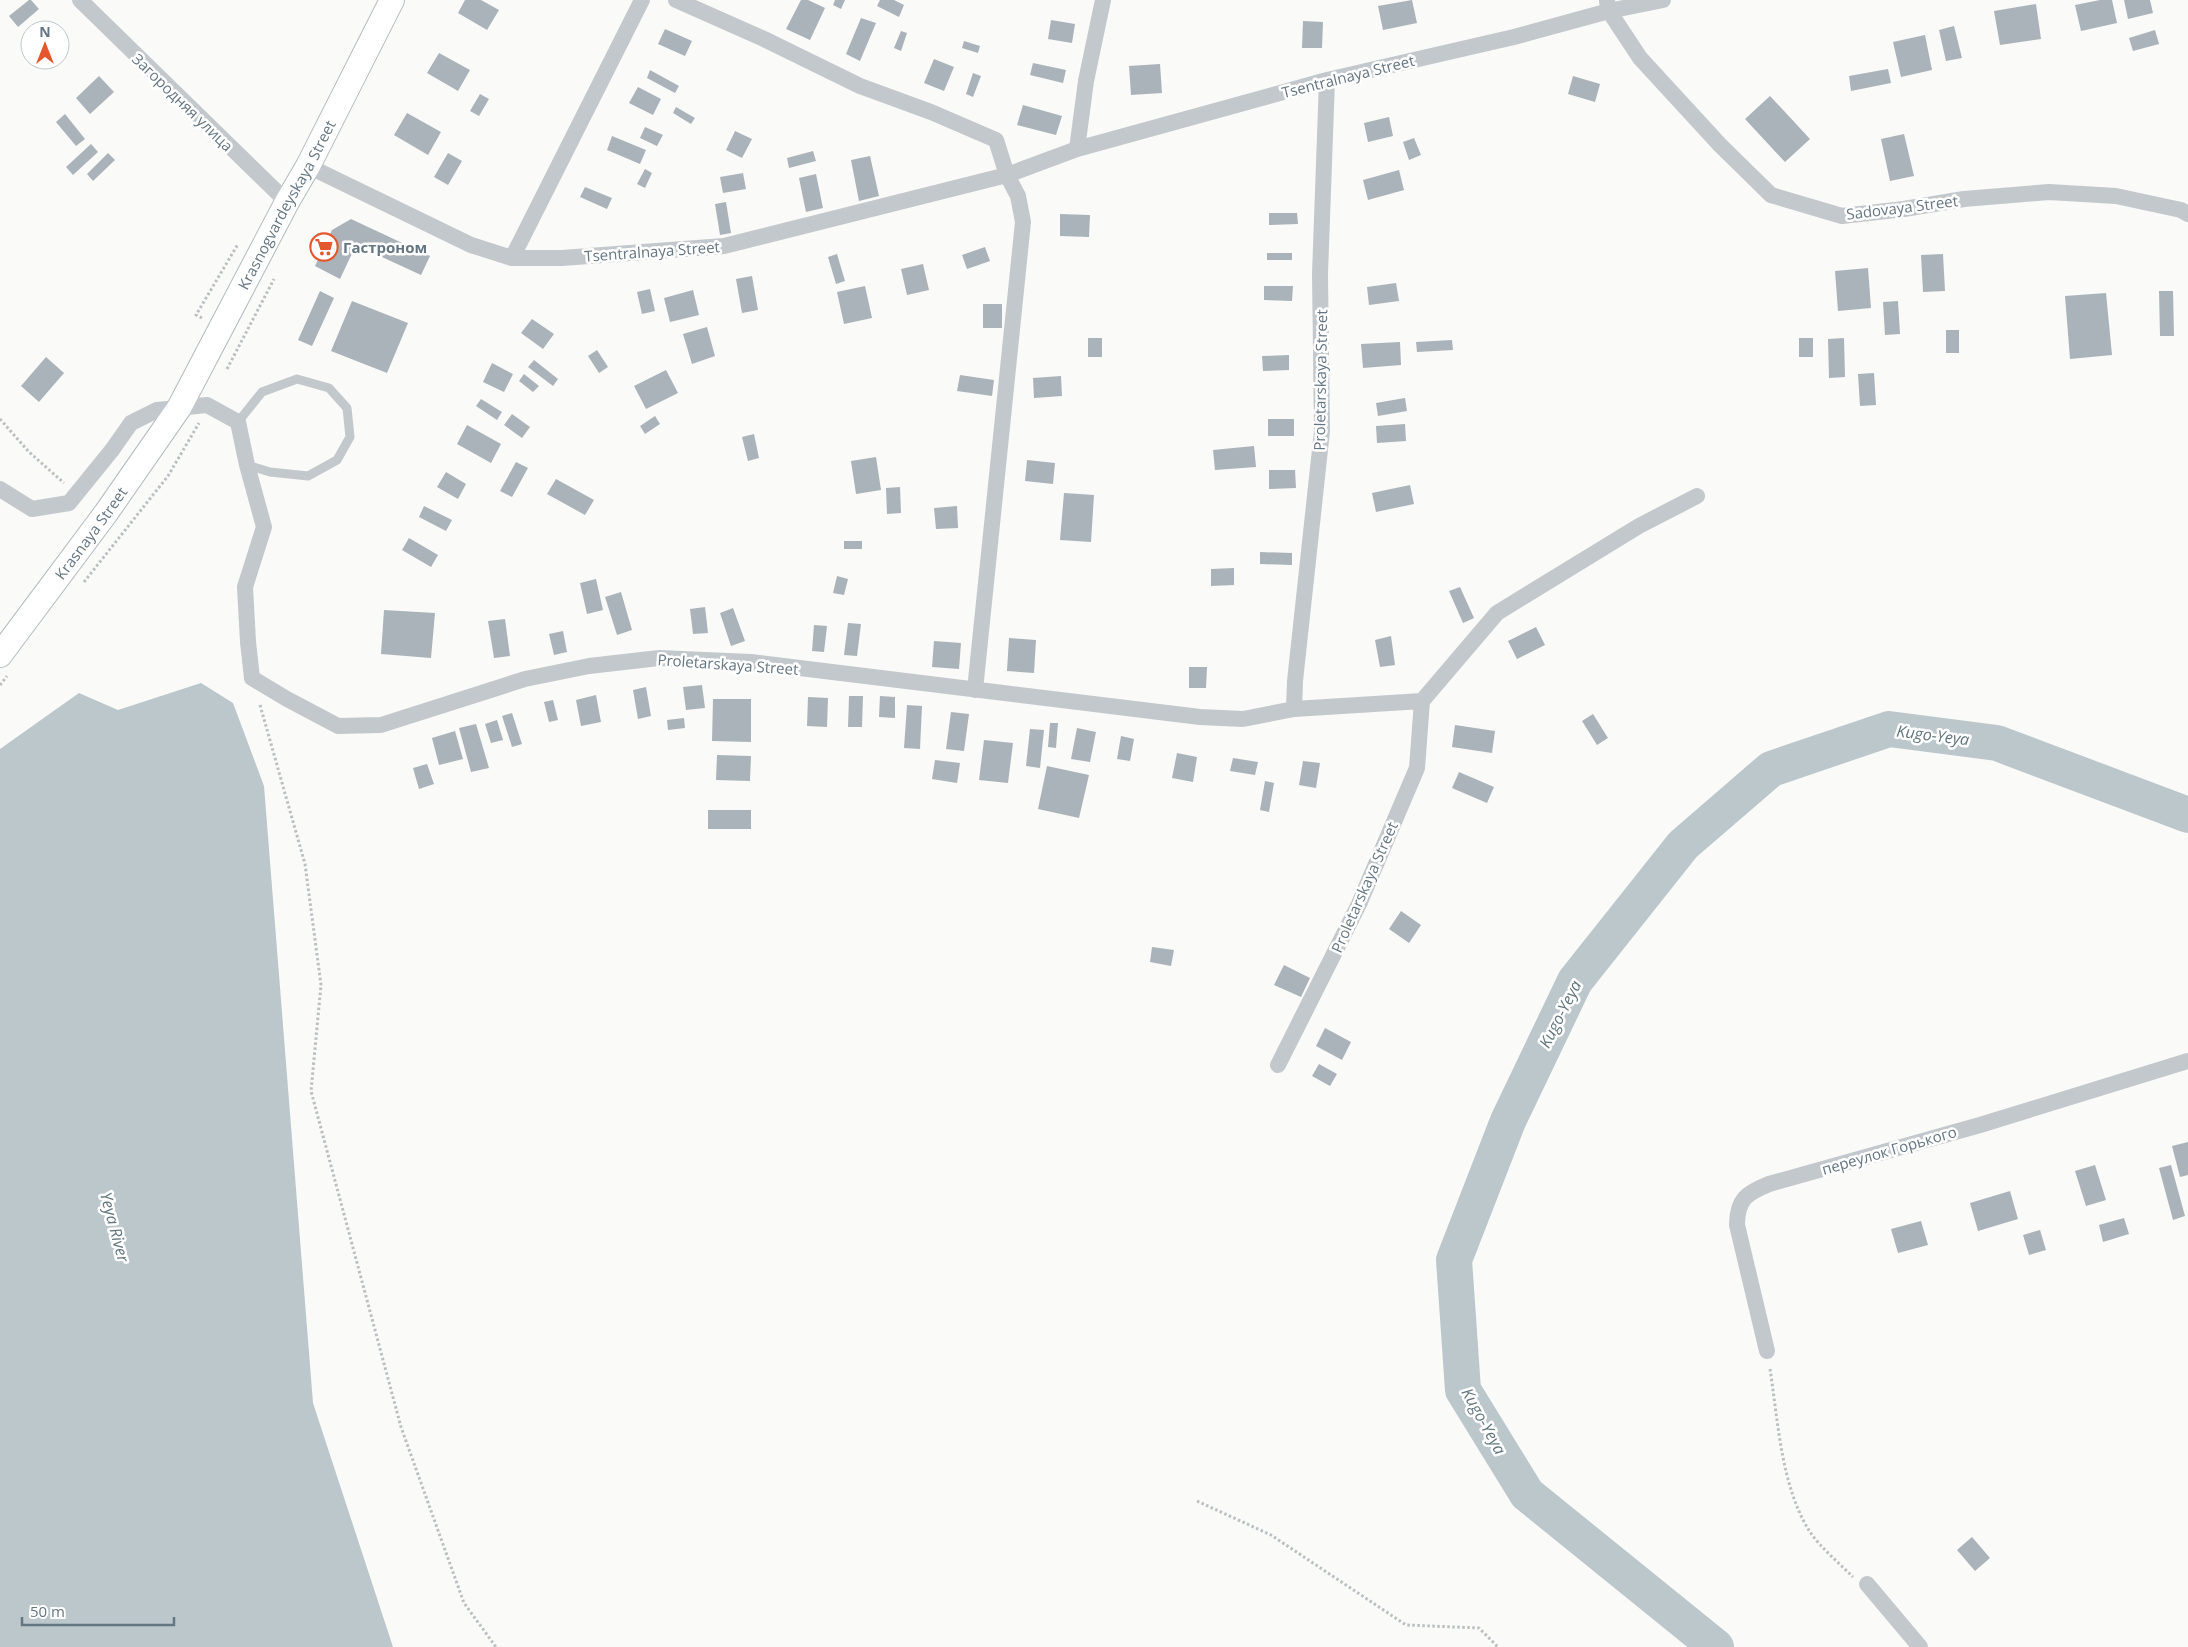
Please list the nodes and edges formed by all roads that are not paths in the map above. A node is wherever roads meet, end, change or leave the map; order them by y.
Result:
1 (80, 0) edge
2 (392, 0) edge
3 (642, 0) edge
4 (676, 0) edge
5 (1103, 0) edge
6 (1663, 0) edge
7 (1608, 5) edge
8 (1327, 80) junction
9 (1077, 149) junction
10 (308, 166) junction
11 (1007, 175) junction
12 (287, 202) junction
13 (2188, 214) edge
14 (512, 258) junction
15 (179, 408) junction
16 (238, 422) junction
17 (247, 465) junction
18 (0, 489) edge
19 (1697, 496) dead end
20 (0, 655) edge
21 (975, 690) junction
22 (1422, 701) junction
23 (1294, 709) junction
24 (2188, 1061) edge
25 (1278, 1065) dead end
26 (1767, 1351) road end
27 (1867, 1584) road end
28 (1920, 1647) edge

1 - 12 street, Загородняя улица
2 - 10 street, Krasnogvardeyskaya Street
3 - 14 street
4 - 11 street
5 - 9 street
6 - 7 street, Tsentralnaya Street
7 - 8 street, Tsentralnaya Street
7 - 13 street, Sadovaya Street
8 - 9 street, Tsentralnaya Street
8 - 23 street, Proletarskaya Street
9 - 11 street, Tsentralnaya Street
10 - 12 street, Krasnogvardeyskaya Street
10 - 14 street, Tsentralnaya Street
11 - 14 street, Tsentralnaya Street
11 - 21 street
12 - 15 street, Krasnogvardeyskaya Street
15 - 16 street
15 - 18 street
15 - 20 street, Krasnaya Street
16 - 17 street
16 - 17 lane
17 - 21 street, Proletarskaya Street
19 - 22 street
21 - 23 street, Proletarskaya Street
22 - 23 street, Proletarskaya Street
22 - 25 street, Proletarskaya Street
24 - 26 street, переулок Горького
27 - 28 street

